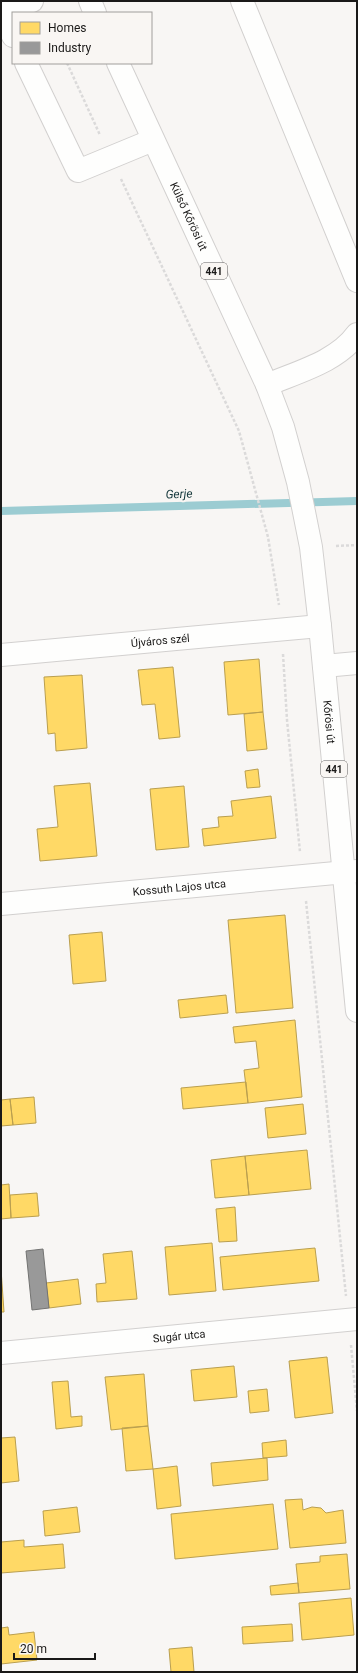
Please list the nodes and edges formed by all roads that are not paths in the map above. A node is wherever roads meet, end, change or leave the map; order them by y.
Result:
1 (32, 1) edge
2 (90, 1) edge
3 (242, 1) edge
4 (95, 12) edge
5 (12, 34) edge
6 (26, 64) edge
7 (118, 64) edge
8 (153, 140) junction
9 (357, 281) edge
10 (357, 334) edge
11 (267, 385) junction
12 (298, 482) joint
13 (320, 626) junction
14 (1, 655) edge
15 (357, 663) edge
16 (324, 666) junction
17 (350, 872) edge
18 (1, 904) edge
19 (357, 1011) edge
20 (353, 1319) edge
21 (1, 1353) edge

1 - 5 street
2 - 4 street
3 - 9 street
6 - 8 street
7 - 8 street, Külső Kőrösi út / 441
8 - 11 street, Külső Kőrösi út / 441
10 - 11 street
11 - 12 street, Külső Kőrösi út / 441
12 - 13 street, Kőrösi út / 441
13 - 14 street, Újváros szél
13 - 16 street, Kőrösi út / 441
15 - 16 street
16 - 17 street, Kőrösi út / 441
17 - 18 street, Kossuth Lajos utca
17 - 19 street, Kőrösi út / 441
20 - 21 street, Sugár utca

